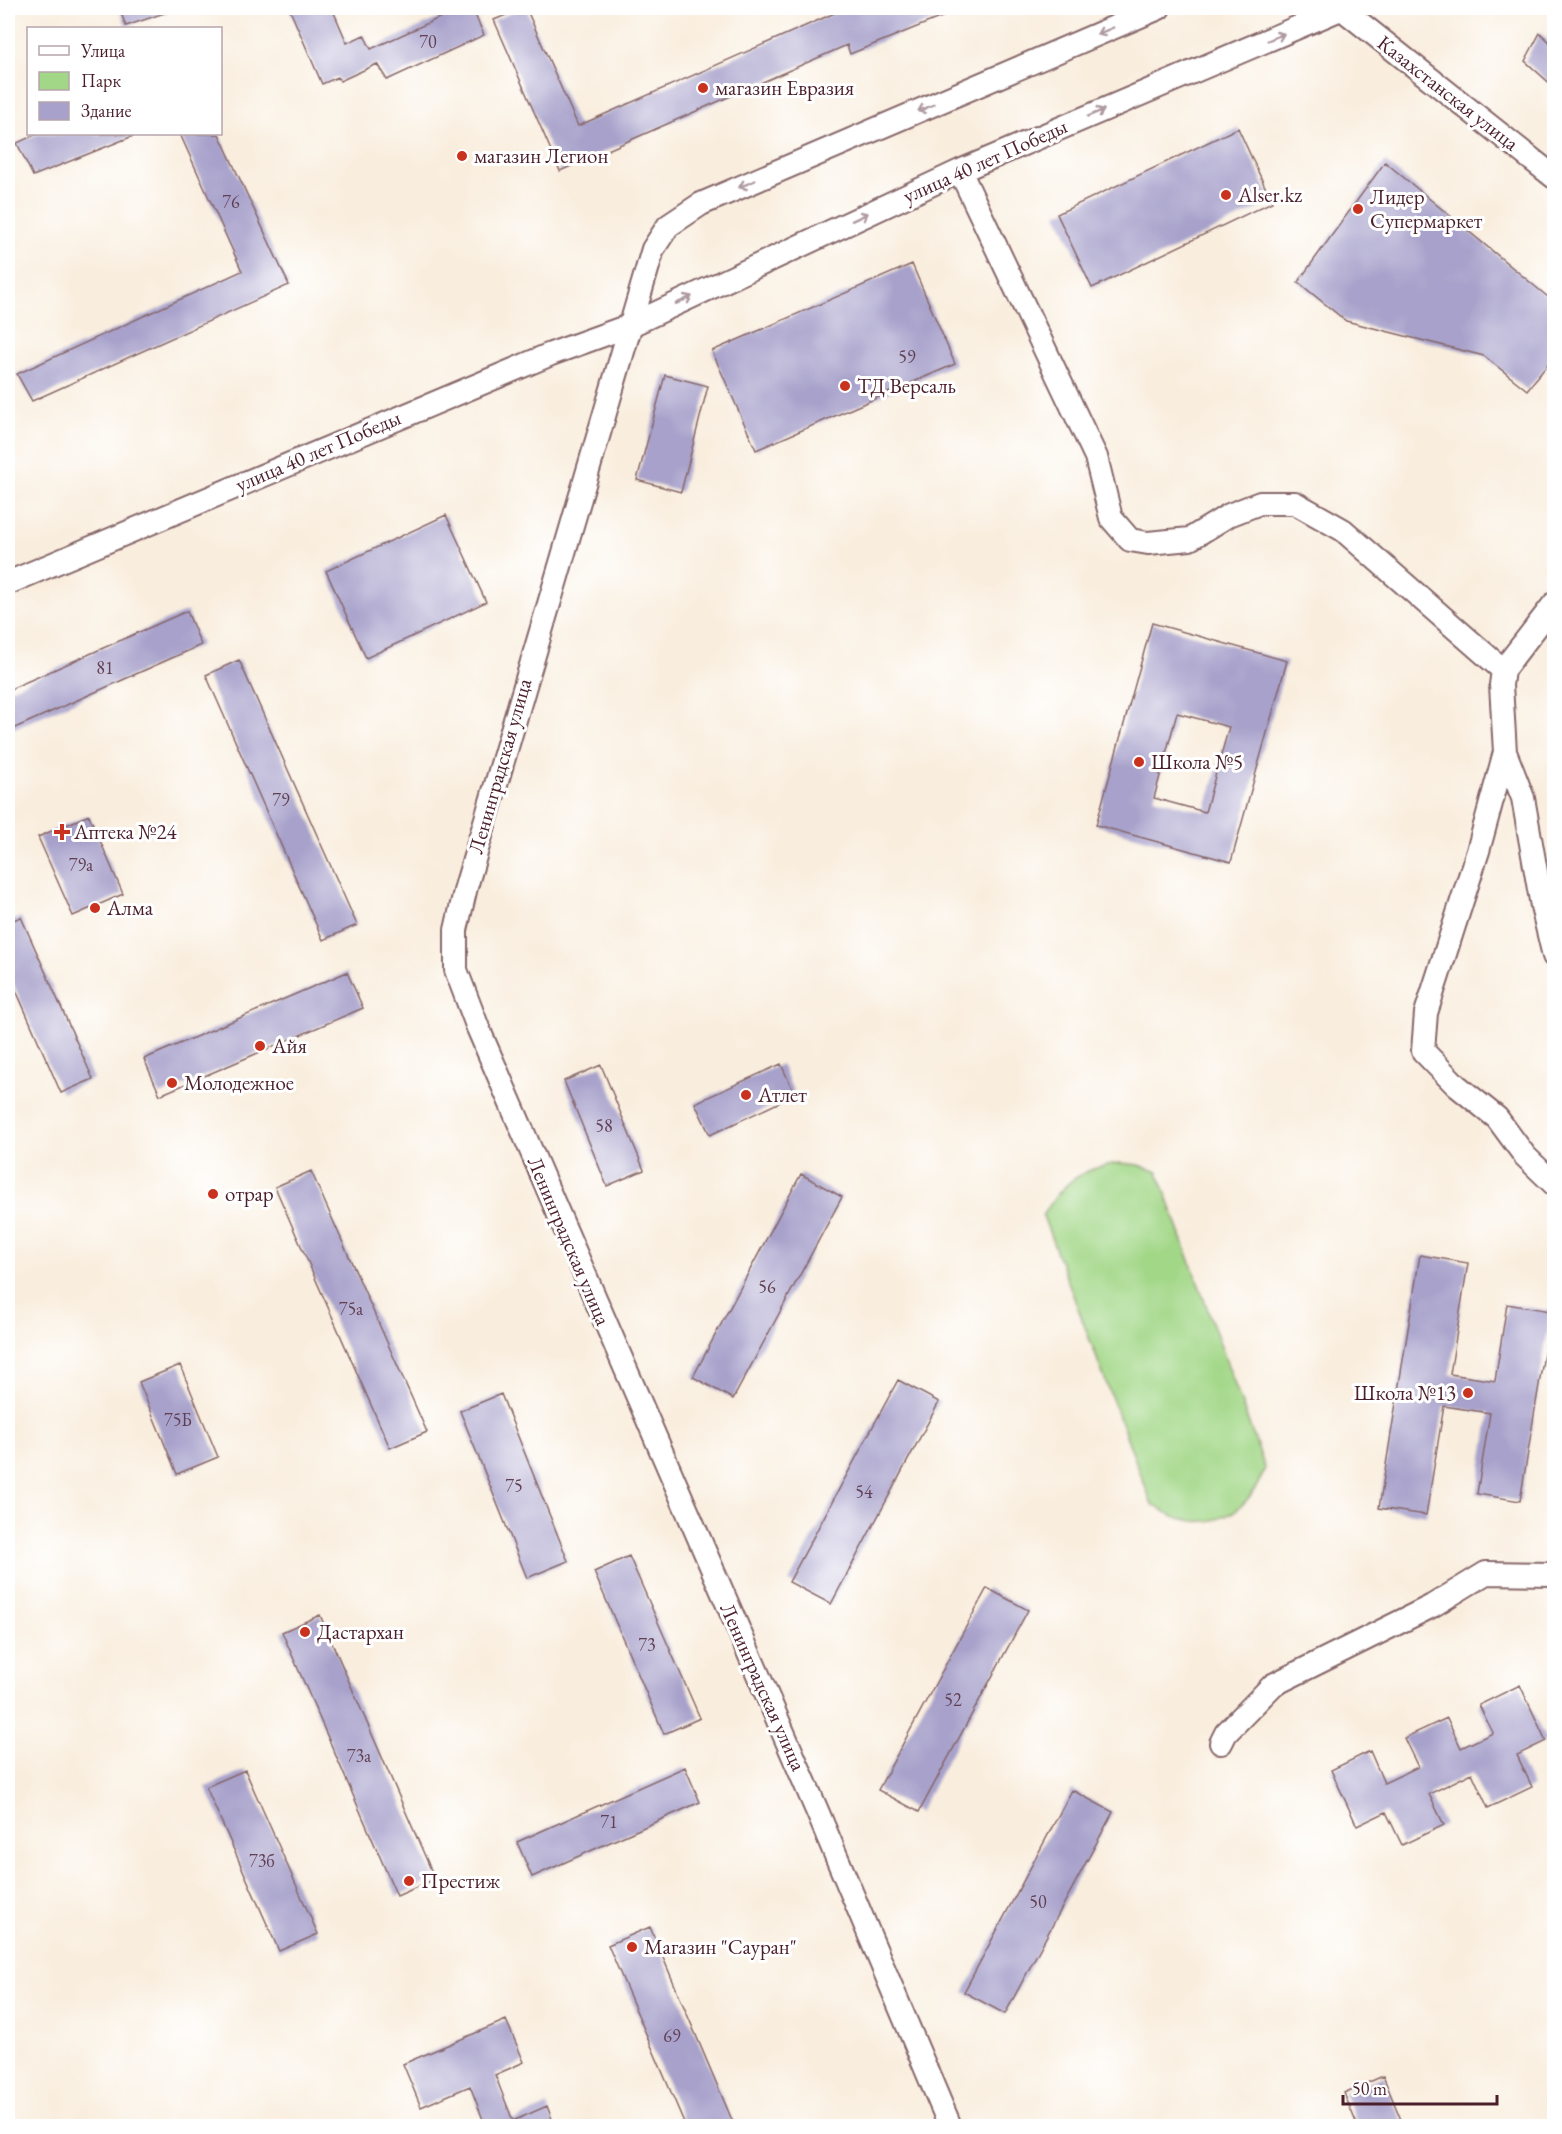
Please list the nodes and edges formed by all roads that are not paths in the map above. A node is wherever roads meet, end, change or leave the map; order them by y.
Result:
1 (1159, 8) edge
2 (1342, 8) edge
3 (960, 171) junction
4 (1554, 177) edge
5 (631, 325) junction
6 (8, 584) edge
7 (1554, 604) edge
8 (1503, 670) junction
9 (1505, 752) junction
10 (1554, 956) edge
11 (1554, 1184) edge
12 (1554, 1574) edge
13 (1221, 1743) dead end
14 (950, 2127) edge

1 -> 5 street
3 -> 2 street, улица 40 лет Победы
2 - 4 street, Казахстанская улица
5 -> 3 street, улица 40 лет Победы
3 - 8 street
5 - 6 street, улица 40 лет Победы
5 - 14 street, Ленинградская улица
7 - 8 street
8 - 9 street
9 - 10 street
9 - 11 street
12 - 13 street

